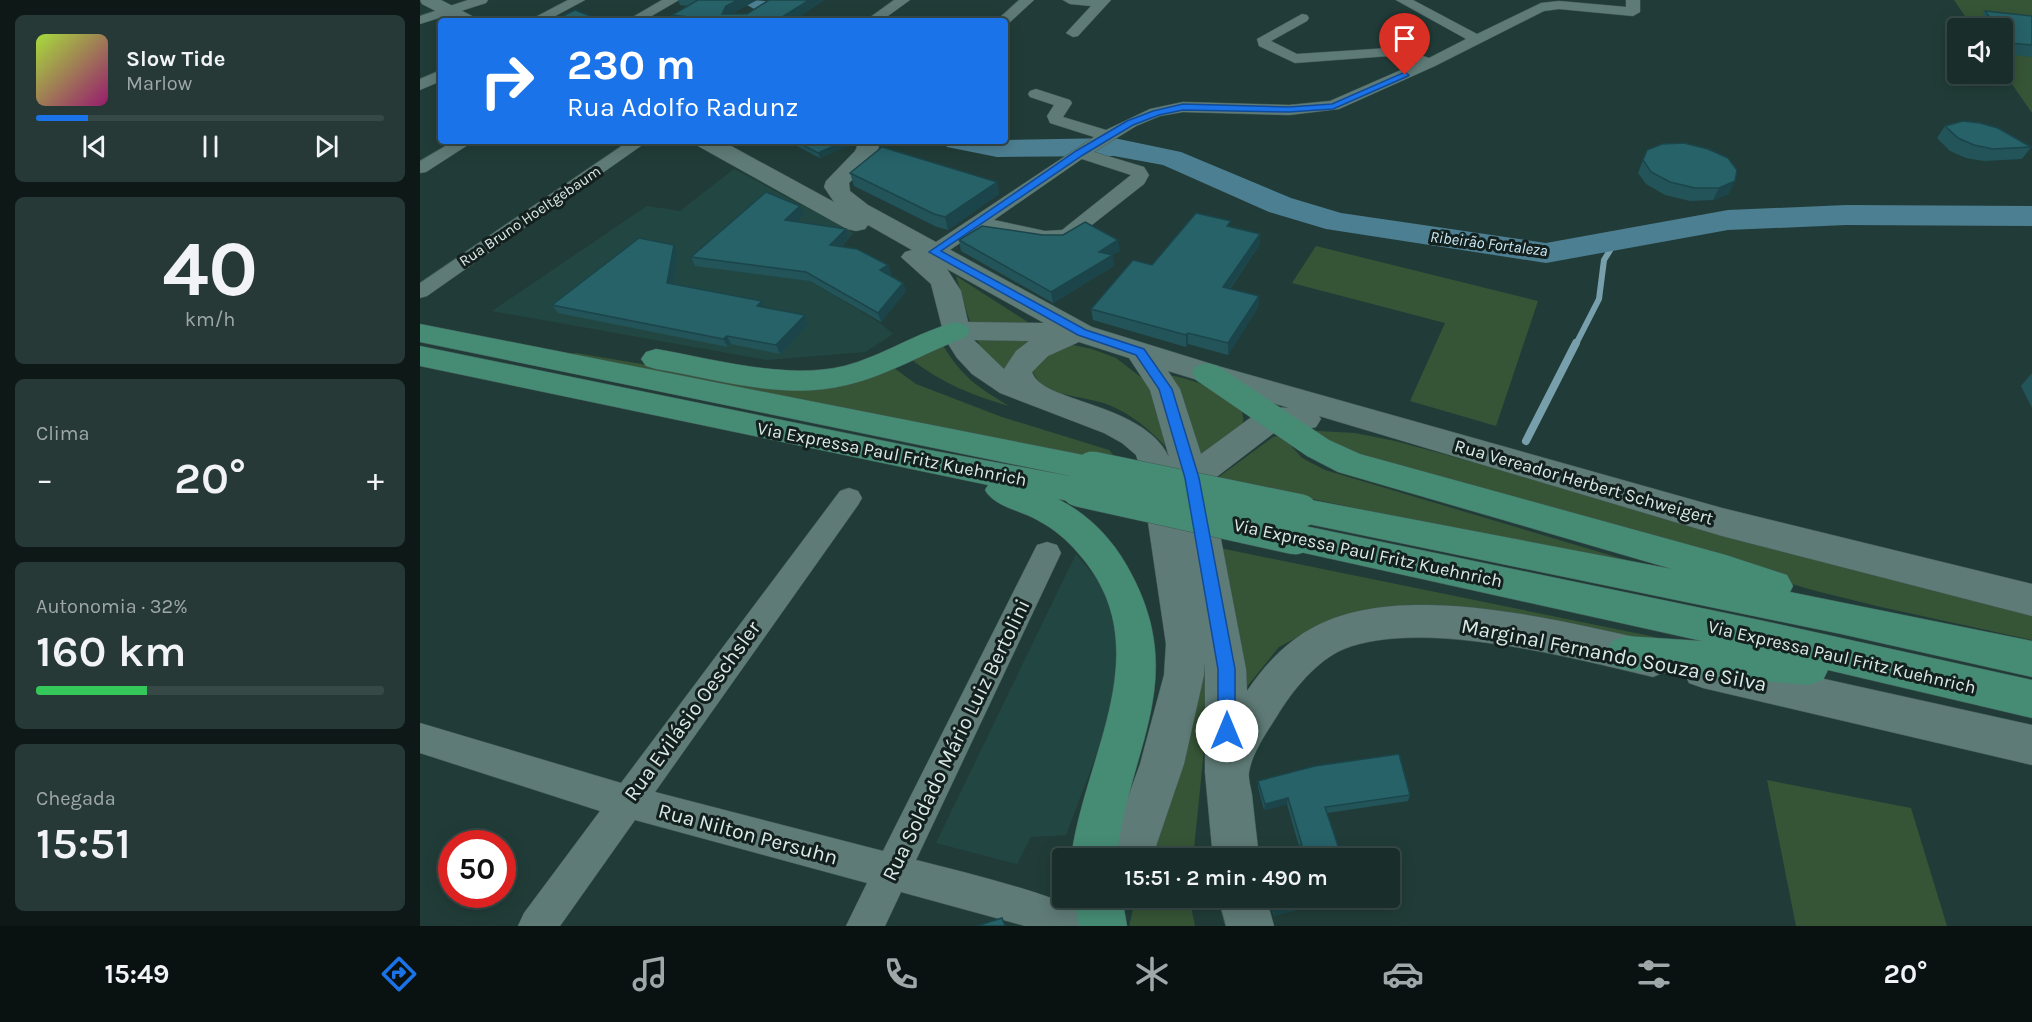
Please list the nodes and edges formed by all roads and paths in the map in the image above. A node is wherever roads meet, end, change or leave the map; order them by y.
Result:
1 (428, 0) edge
2 (481, 0) edge
3 (578, 0) edge
4 (672, 0) edge
5 (903, 0) edge
6 (1027, 0) edge
7 (1070, 0) edge
8 (1403, 0) edge
9 (1102, 1) edge
10 (1583, 4) edge
11 (1633, 6) edge
12 (451, 12) junction
13 (462, 18) edge
14 (541, 18) edge
15 (639, 18) edge
16 (877, 18) edge
17 (1006, 18) edge
18 (1302, 18) dead end
19 (420, 20) edge
20 (1073, 33) dead end
21 (1477, 39) junction
22 (1430, 63) junction
23 (438, 76) edge
24 (420, 85) edge
25 (1036, 94) dead end
26 (461, 144) edge
27 (636, 144) edge
28 (712, 144) edge
29 (866, 144) edge
30 (1093, 145) junction
31 (850, 167) junction
32 (420, 168) edge
33 (781, 181) junction
34 (979, 222) junction
35 (934, 252) junction
36 (420, 292) edge
37 (420, 319) edge
38 (956, 332) junction
39 (420, 333) edge
40 (1082, 333) junction
41 (1140, 352) junction
42 (420, 356) edge
43 (1207, 373) junction
44 (1041, 398) junction
45 (1272, 418) junction
46 (1374, 420) junction
47 (924, 461) junction
48 (1192, 478) junction
49 (1085, 479) junction
50 (849, 498) dead end
51 (1298, 524) junction
52 (1047, 553) dead end
53 (2032, 600) edge
54 (1841, 618) junction
55 (1626, 653) junction
56 (2032, 659) edge
57 (1981, 688) junction
58 (2032, 699) edge
59 (420, 738) edge
60 (2032, 745) edge
61 (1227, 773) junction
62 (626, 802) junction
63 (1094, 848) edge
64 (1133, 848) edge
65 (1235, 848) edge
66 (892, 871) junction
67 (1100, 908) edge
68 (1114, 908) edge
69 (1245, 908) edge
70 (537, 926) edge
71 (865, 926) edge
72 (1077, 926) edge
73 (1103, 926) edge
74 (1108, 926) edge
75 (1250, 926) edge

1 - 12 main road
2 - 12 street
3 - 14 street
4 - 15 street
5 - 16 street
6 - 17 street
7 - 9 street
8 - 21 street
9 - 20 street
10 - 11 street
10 - 21 street
12 - 13 main road
12 - 19 street
18 - 22 street
21 - 22 street
22 - 30 street
23 - 24 street
25 - 30 street
26 - 32 street
27 - 36 street, Rua Bruno Hoeltgebaum
28 - 33 main road
29 - 31 main road
30 - 34 street
30 - 34 street
31 - 33 main road
31 - 35 main road
33 - 38 main road
34 - 35 street
35 - 40 main road
37 - 38 main road
38 - 40 main road
38 - 44 main road
39 - 49 main road, Via Expressa Paul Fritz Kuehnrich
40 - 41 main road, Rua Vereador Herbert Schweigert
40 - 44 main road
41 - 43 main road, Rua Vereador Herbert Schweigert
41 - 48 main road
42 - 47 main road, Via Expressa Paul Fritz Kuehnrich
43 - 45 main road
43 - 46 main road, Rua Vereador Herbert Schweigert
44 - 64 main road
45 - 46 main road
45 - 48 main road
45 - 54 main road
46 - 53 main road, Rua Vereador Herbert Schweigert
47 - 49 main road, Via Expressa Paul Fritz Kuehnrich
47 - 63 main road
48 - 61 main road
49 - 51 main road, Via Expressa Paul Fritz Kuehnrich, bridge
50 - 62 street, Rua Evilásio Oeschsler
51 - 54 main road, Via Expressa Paul Fritz Kuehnrich
51 - 57 main road, Via Expressa Paul Fritz Kuehnrich
52 - 66 street, Rua Soldado Mário Luiz Bertolini
54 - 56 main road, Via Expressa Paul Fritz Kuehnrich
55 - 57 main road
55 - 60 main road, Marginal Fernando Souza e Silva
55 - 61 main road, Marginal Fernando Souza e Silva
57 - 58 main road, Via Expressa Paul Fritz Kuehnrich
59 - 62 street, Rua Nilton Persuhn
61 - 65 main road
62 - 66 street, Rua Nilton Persuhn
62 - 70 street, Rua Evilásio Oeschsler
66 - 71 street, Rua Soldado Mário Luiz Bertolini
66 - 72 street, Rua Nilton Persuhn
67 - 73 main road
68 - 74 main road
69 - 75 main road

